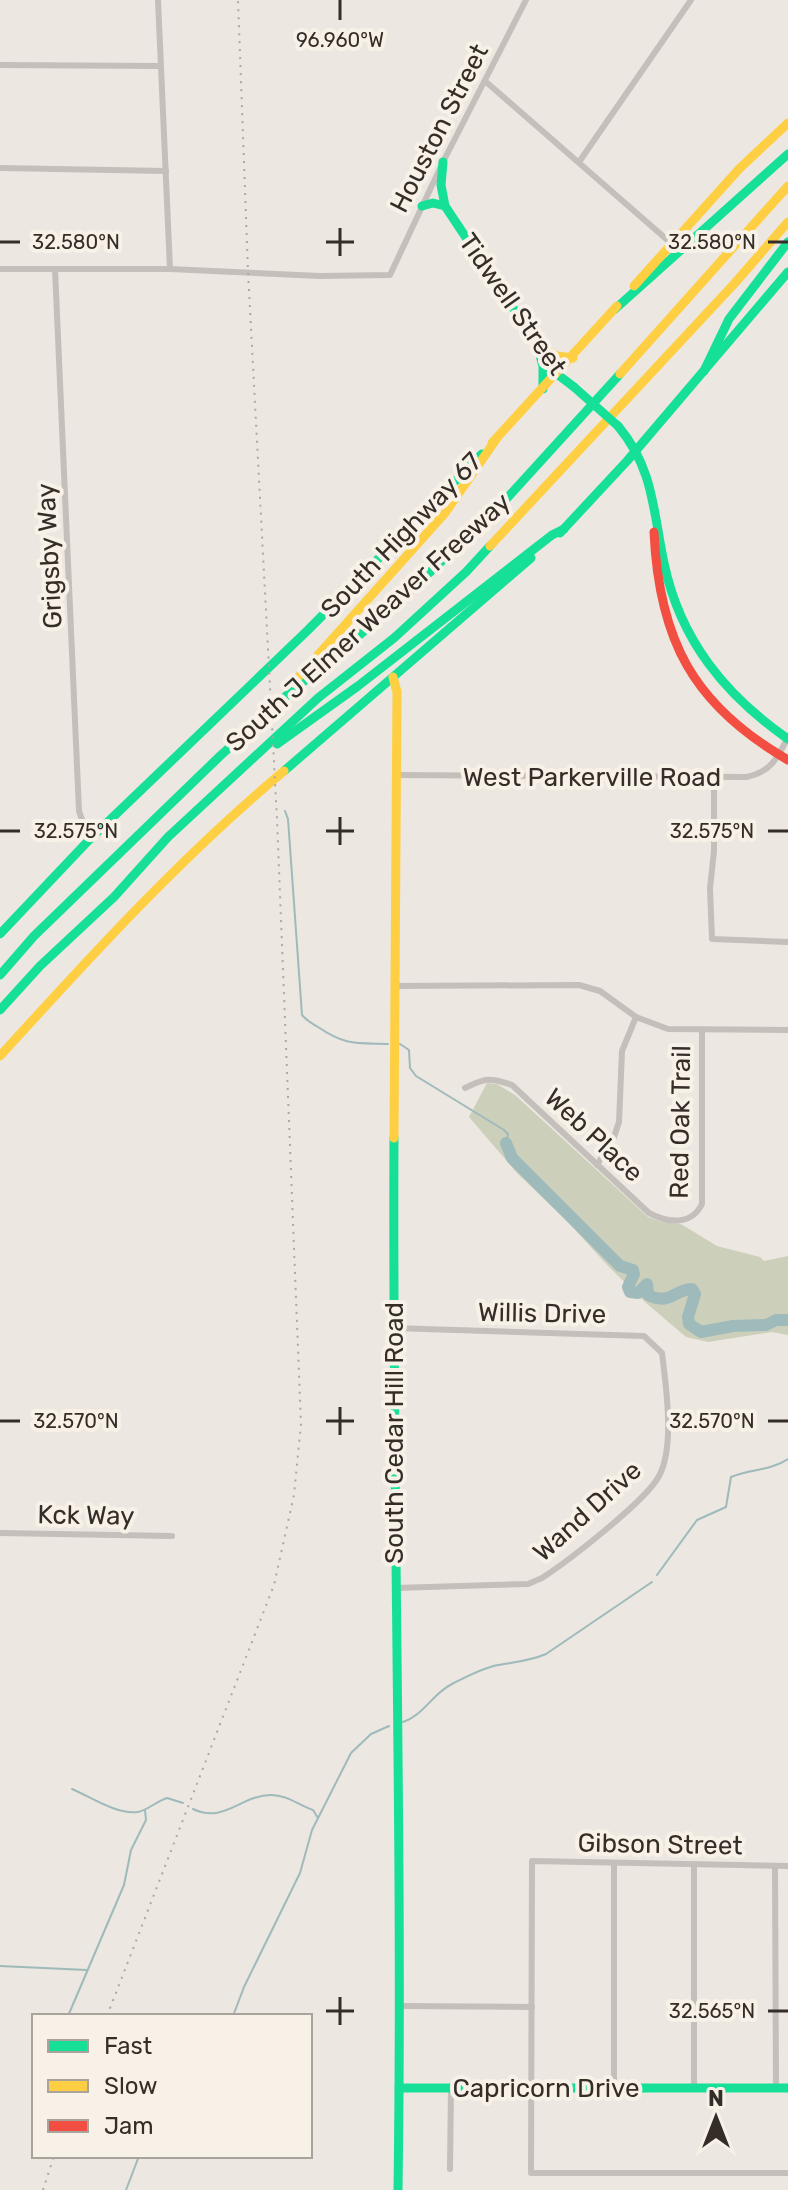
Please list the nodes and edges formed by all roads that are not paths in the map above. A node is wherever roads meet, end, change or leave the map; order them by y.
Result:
1 (158, 0) edge
2 (526, 0) edge
3 (691, 0) edge
4 (0, 65) edge
5 (160, 66) junction
6 (485, 81) junction
7 (788, 123) edge
8 (788, 154) edge
9 (443, 162) junction
10 (579, 162) junction
11 (0, 168) edge
12 (166, 171) junction
13 (788, 186) edge
14 (422, 206) junction
15 (445, 206) junction
16 (788, 222) edge
17 (788, 242) edge
18 (672, 244) junction
19 (0, 269) edge
20 (55, 269) junction
21 (170, 269) junction
22 (788, 272) edge
23 (614, 310) junction
24 (532, 338) junction
25 (573, 358) junction
26 (704, 371) junction
27 (557, 374) junction
28 (543, 389) junction
29 (497, 438) junction
30 (637, 449) junction
31 (655, 513) junction
32 (564, 529) junction
33 (393, 677) junction
34 (285, 697) junction
35 (788, 739) edge
36 (783, 757) edge
37 (250, 761) junction
38 (396, 775) junction
39 (714, 778) junction
40 (89, 840) junction
41 (0, 934) edge
42 (788, 942) edge
43 (0, 975) edge
44 (394, 986) junction
45 (0, 1010) edge
46 (636, 1017) junction
47 (702, 1030) junction
48 (788, 1030) edge
49 (0, 1056) edge
50 (465, 1088) dead end
51 (597, 1165) junction
52 (697, 1214) joint
53 (393, 1328) junction
54 (664, 1375) joint
55 (0, 1533) edge
56 (172, 1536) dead end
57 (395, 1588) junction
58 (614, 1864) junction
59 (694, 1865) junction
60 (775, 1866) junction
61 (788, 1866) edge
62 (399, 2006) junction
63 (532, 2007) junction
64 (451, 2087) junction
65 (399, 2088) junction
66 (533, 2088) junction
67 (614, 2088) junction
68 (776, 2088) junction
69 (788, 2088) edge
70 (694, 2089) junction
71 (450, 2169) dead end
72 (788, 2173) edge
73 (398, 2190) edge

1 - 5 street
2 - 6 street, Houston Street
3 - 10 street
4 - 5 street
5 - 12 street
6 - 9 street, Houston Street
6 - 10 street
7 - 18 main road, South Highway 67
8 - 23 main road
9 - 14 street, Houston Street
9 - 15 main road, Tidwell Street
10 - 18 street
11 - 12 street
12 - 21 street
13 - 34 main road, South J Elmer Weaver Freeway
14 - 15 main road
14 - 21 street, Houston Street
15 - 24 main road, Tidwell Street
16 - 37 main road, South J Elmer Weaver Freeway
17 - 26 main road
18 - 23 main road, South Highway 67
19 - 20 street
20 - 21 street
20 - 40 street, Grigsby Way
22 - 26 main road
23 - 25 main road, South Highway 67
24 - 25 main road
24 - 27 main road, Tidwell Street
24 - 28 main road
25 - 27 main road, South Highway 67
26 - 30 main road
27 - 28 main road, South Highway 67
27 - 30 main road, Tidwell Street, bridge
28 - 29 main road, South Highway 67
29 - 34 main road
29 - 40 main road, South Highway 67
30 - 31 main road, Tidwell Street
30 - 32 main road
31 - 35 main road, Tidwell Street
31 - 36 main road, Tidwell Street
32 - 33 main road
32 - 37 main road
33 - 38 main road, South Cedar Hill Road
33 - 49 main road
34 - 43 main road, South J Elmer Weaver Freeway
35 - 36 street, West Parkerville Road
36 - 39 street, West Parkerville Road
37 - 45 main road, South J Elmer Weaver Freeway
38 - 39 street, West Parkerville Road
38 - 44 main road, South Cedar Hill Road
39 - 42 street
40 - 41 main road, South Highway 67
44 - 46 street
44 - 53 main road, South Cedar Hill Road
46 - 47 street
46 - 51 street
47 - 48 street
47 - 52 street, Red Oak Trail
50 - 51 street, Web Place
51 - 52 street, Web Place
53 - 54 street, Willis Drive
53 - 57 main road, South Cedar Hill Road
54 - 57 street, Wand Drive
55 - 56 street, Kck Way
57 - 62 main road, South Cedar Hill Road
58 - 59 street, Gibson Street
58 - 63 street, Gibson Street
58 - 67 street
59 - 60 street, Gibson Street
59 - 70 street
60 - 61 street, Gibson Street
60 - 68 street
62 - 63 street
62 - 65 main road, South Cedar Hill Road
63 - 66 street
64 - 65 main road, Capricorn Drive
64 - 66 main road, Capricorn Drive
64 - 71 street
65 - 73 main road, South Cedar Hill Road
66 - 67 main road, Capricorn Drive
66 - 72 street
67 - 70 main road, Capricorn Drive
68 - 69 main road, Capricorn Drive
68 - 70 main road, Capricorn Drive

